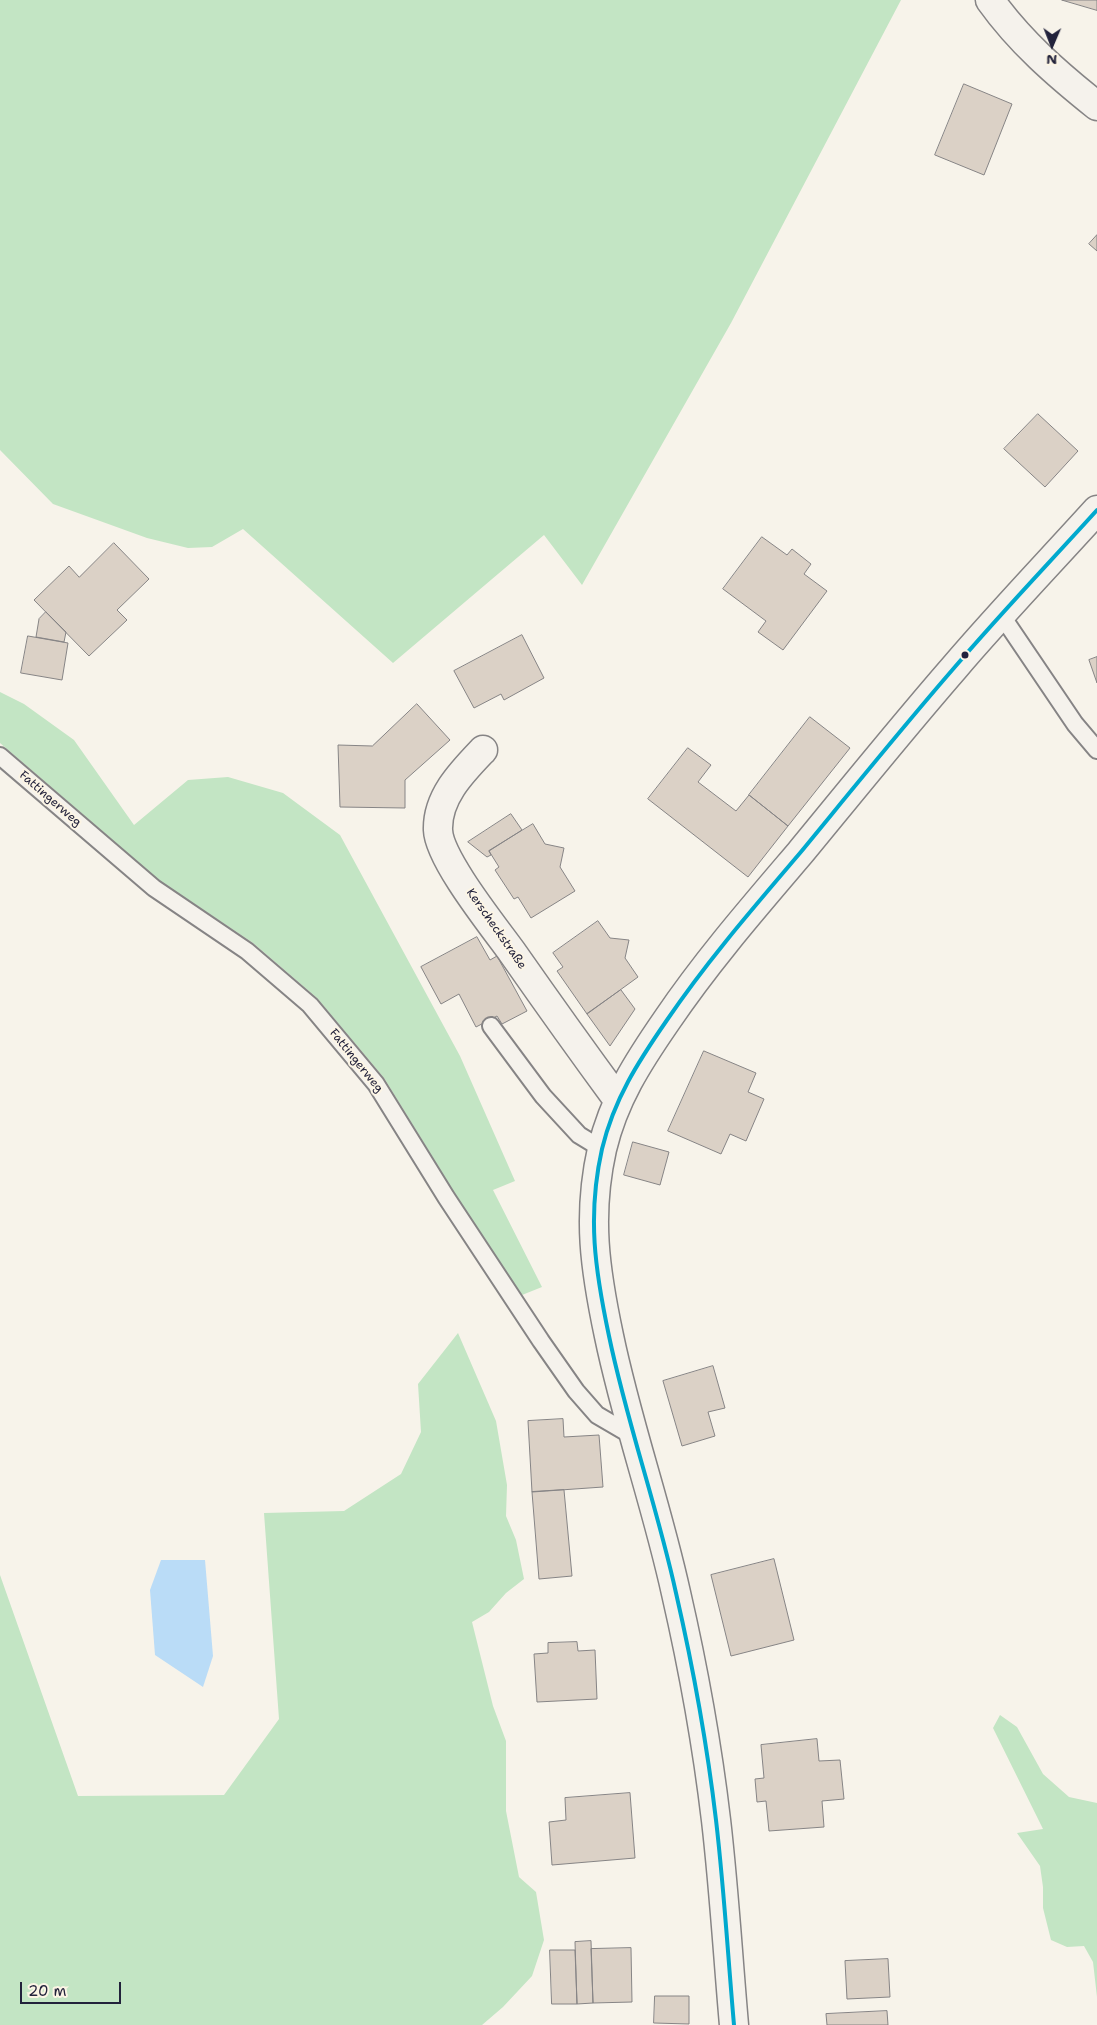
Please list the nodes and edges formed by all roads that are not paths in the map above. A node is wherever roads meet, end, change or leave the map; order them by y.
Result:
1 (990, 0) edge
2 (1097, 106) edge
3 (1097, 510) edge
4 (1002, 616) junction
5 (483, 750) dead end
6 (1097, 750) edge
7 (0, 756) edge
8 (492, 1026) dead end
9 (618, 1100) junction
10 (602, 1150) junction
11 (633, 1436) junction
12 (734, 2025) edge

1 - 2 street
3 - 4 street
4 - 6 lane
4 - 9 street
5 - 9 street, Kerscheckstraße
7 - 11 lane, Fattingerweg
8 - 10 lane
9 - 10 street
10 - 11 street
11 - 12 street

